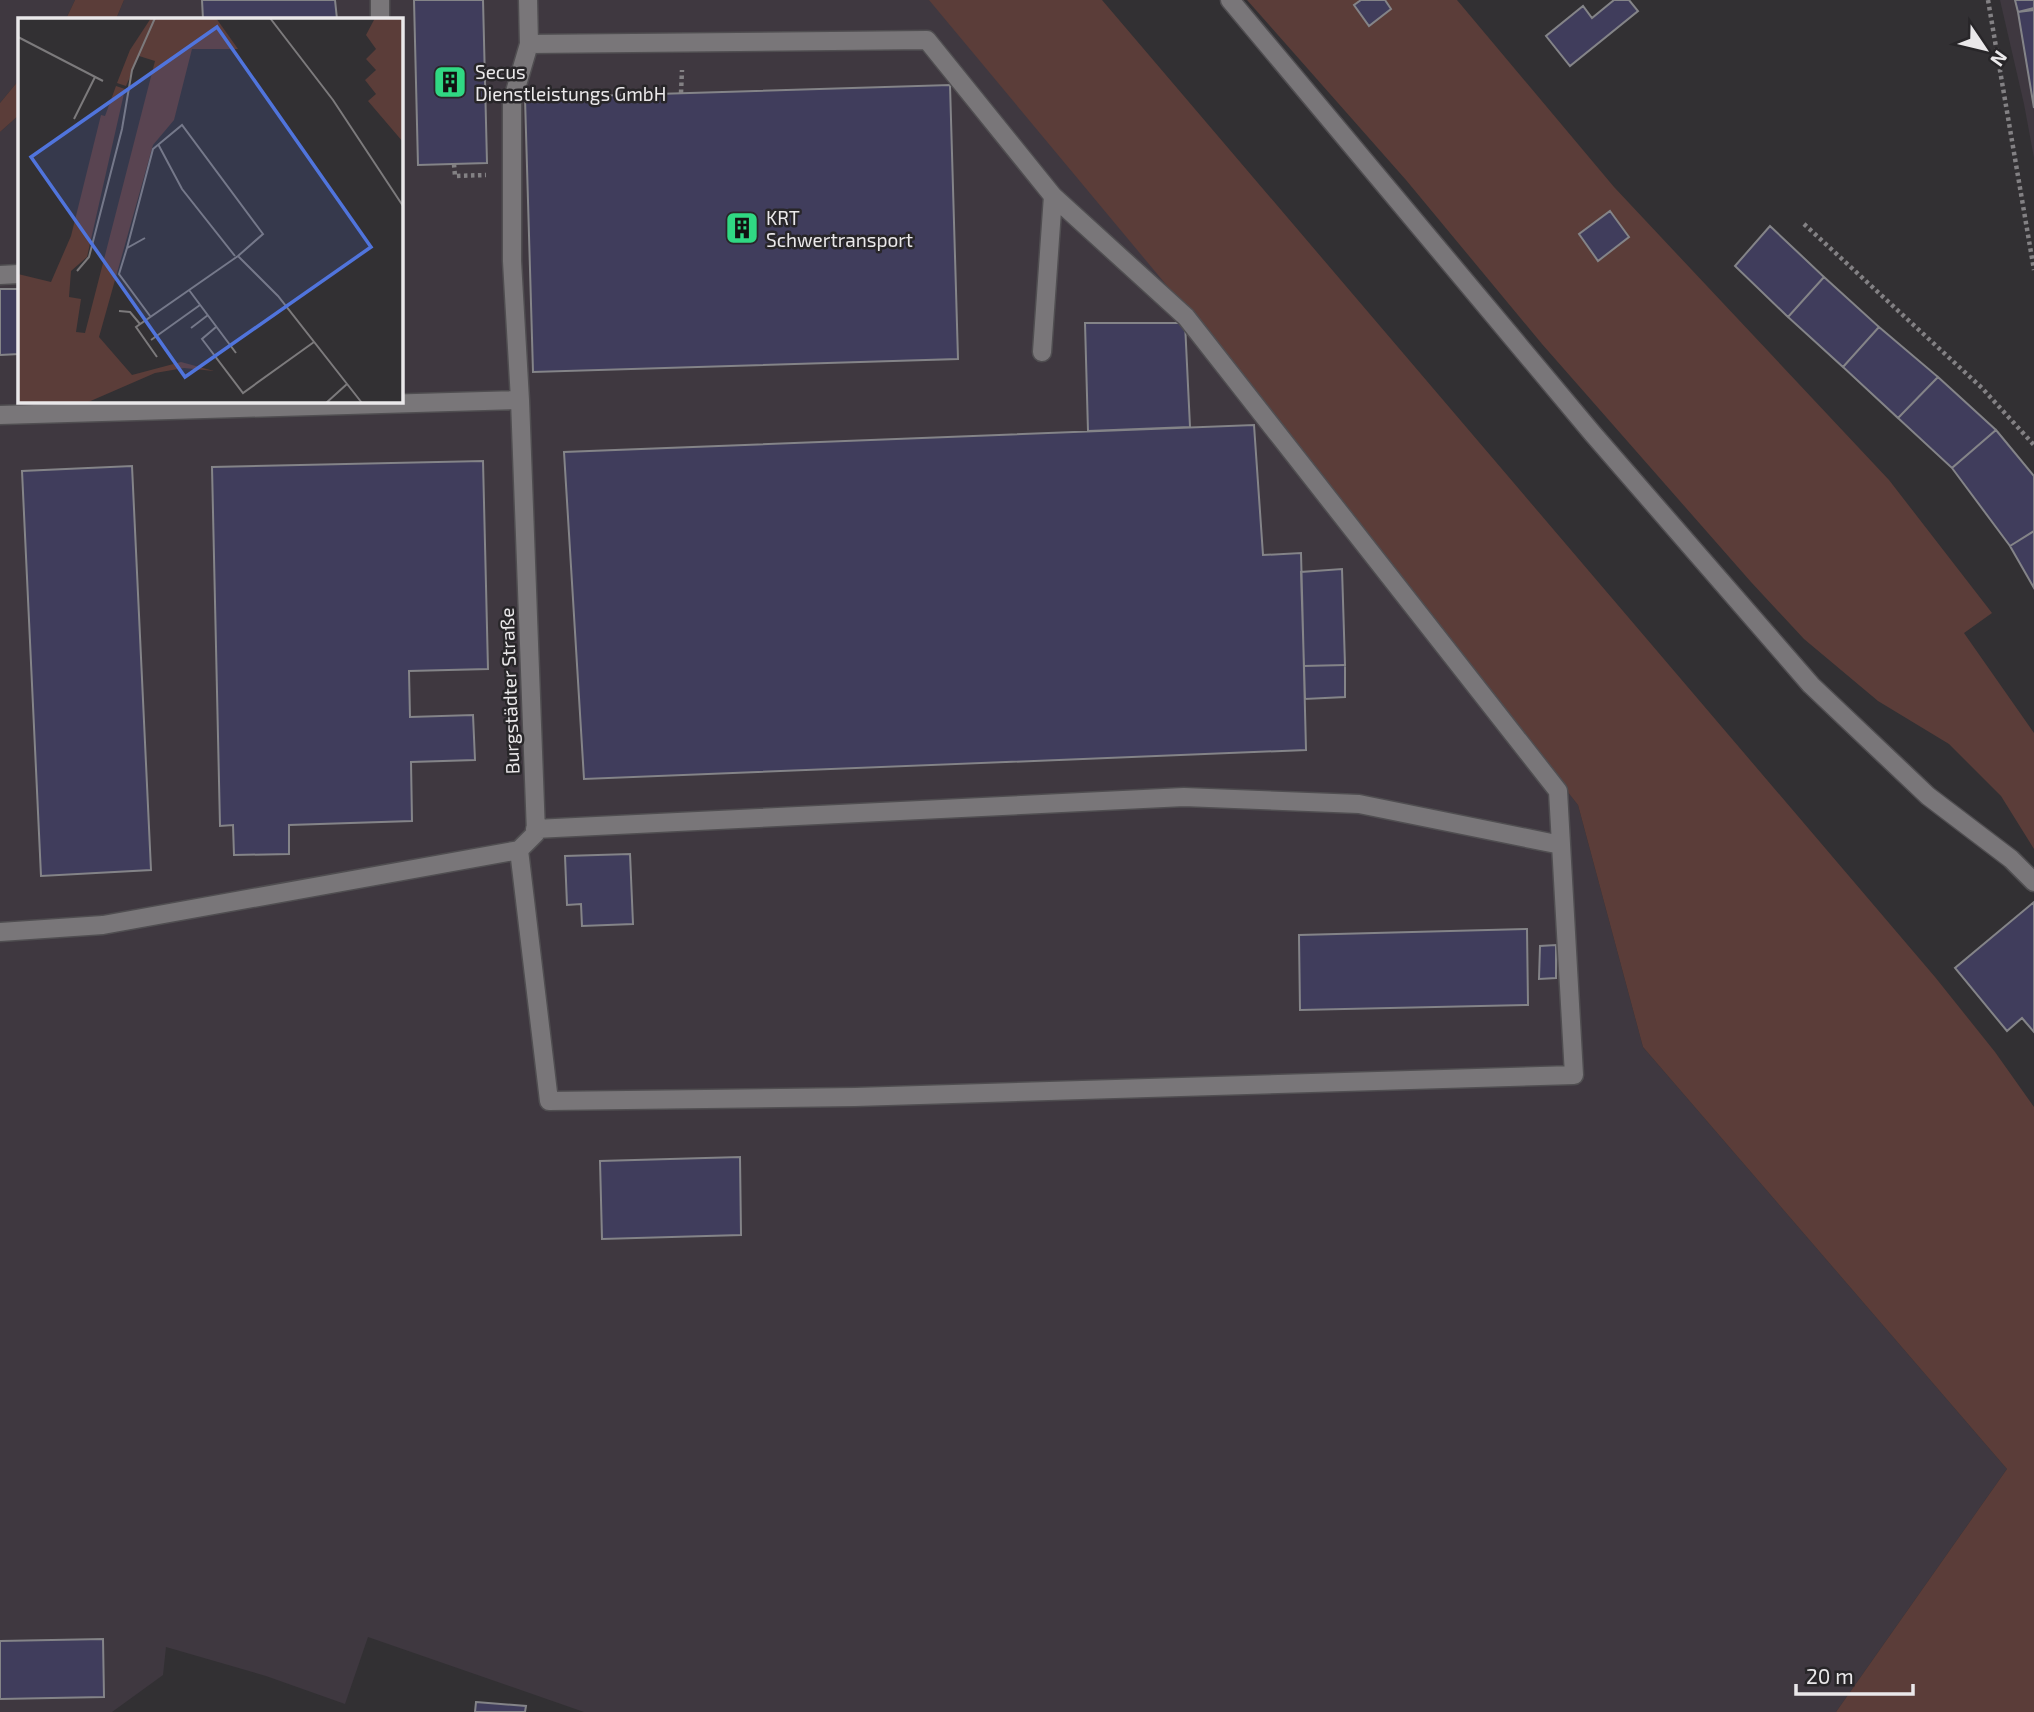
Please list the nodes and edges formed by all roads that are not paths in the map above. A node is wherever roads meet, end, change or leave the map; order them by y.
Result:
1 (380, 0) edge
2 (528, 0) edge
3 (1230, 0) edge
4 (380, 18) edge
5 (529, 44) junction
6 (1052, 196) junction
7 (18, 274) edge
8 (0, 275) edge
9 (1042, 352) dead end
10 (520, 400) junction
11 (384, 402) edge
12 (402, 402) edge
13 (284, 404) edge
14 (175, 405) edge
15 (0, 415) edge
16 (536, 830) junction
17 (1561, 845) junction
18 (519, 850) junction
19 (2034, 882) edge
20 (0, 932) edge

1 - 4 lane
2 - 5 lane, Burgstädter Straße
3 - 19 lane
5 - 6 lane
5 - 10 lane, Burgstädter Straße
6 - 9 lane
6 - 17 lane
7 - 8 lane
10 - 12 lane
10 - 16 lane, Burgstädter Straße
11 - 13 lane
13 - 14 lane
14 - 15 lane
16 - 17 lane
16 - 18 lane
17 - 18 lane
18 - 20 lane

